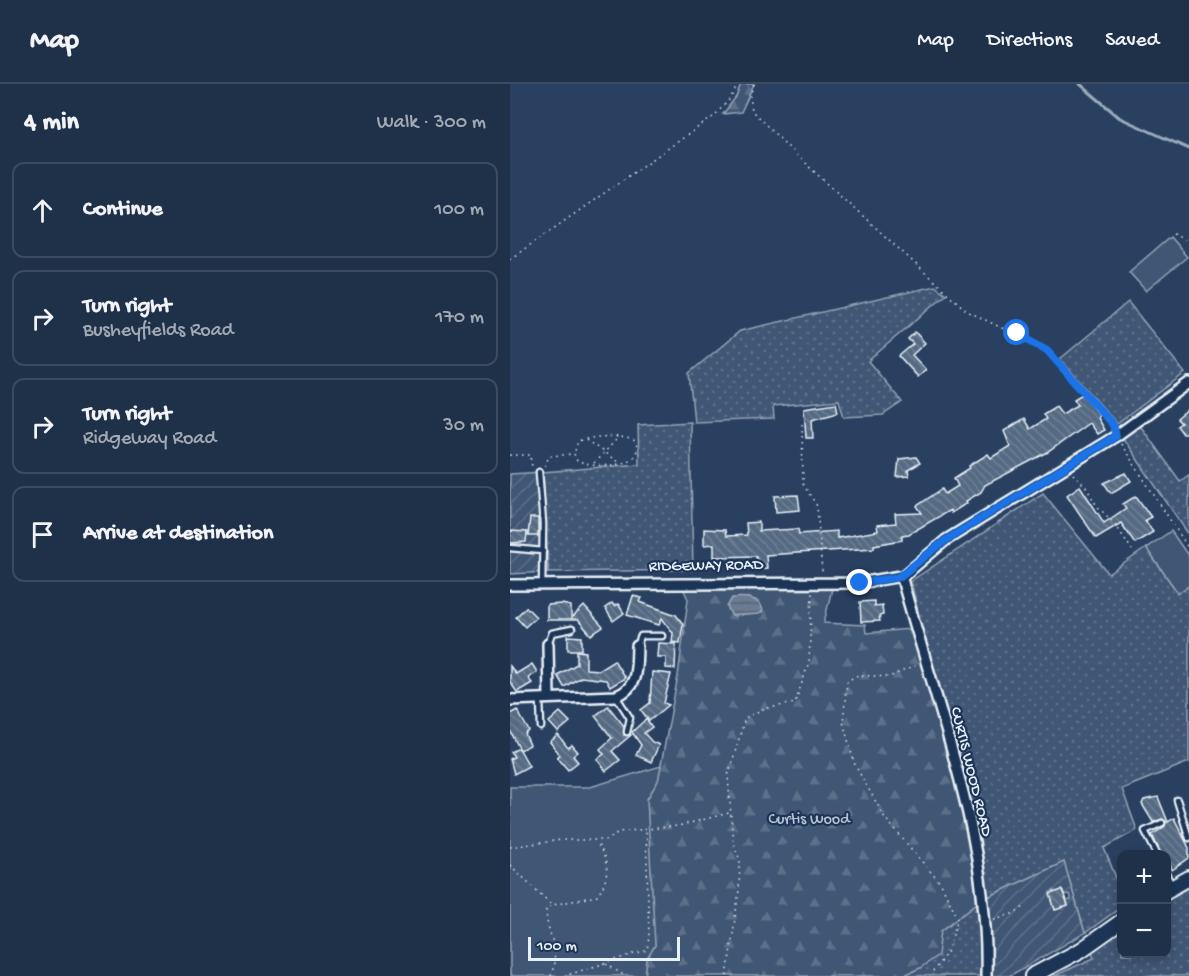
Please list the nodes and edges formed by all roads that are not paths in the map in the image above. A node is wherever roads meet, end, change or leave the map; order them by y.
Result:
1 (1189, 383) edge
2 (539, 472) road end
3 (510, 548) edge
4 (543, 550) junction
5 (901, 577) junction
6 (510, 585) edge
7 (542, 585) junction
8 (572, 629) dead end
9 (662, 636) dead end
10 (548, 644) joint
11 (637, 646) joint
12 (616, 696) junction
13 (544, 699) junction
14 (510, 700) edge
15 (541, 727) dead end
16 (627, 732) dead end
17 (1177, 800) dead end
18 (1162, 823) dead end
19 (1189, 838) edge
20 (1154, 850) edge
21 (1189, 878) edge
22 (1171, 883) edge
23 (1117, 925) edge
24 (986, 976) edge
25 (1032, 976) edge

1 - 5 street
2 - 4 lane
3 - 4 lane
4 - 7 lane
5 - 7 street, RIDGEWAY ROAD
5 - 24 street, CURTIS WOOD ROAD
6 - 7 street, RIDGEWAY ROAD
8 - 10 lane
9 - 11 lane
10 - 13 street
11 - 12 street
12 - 13 street
12 - 16 lane
13 - 14 street
13 - 15 lane
17 - 19 lane
18 - 20 lane
21 - 22 main road
23 - 25 main road

